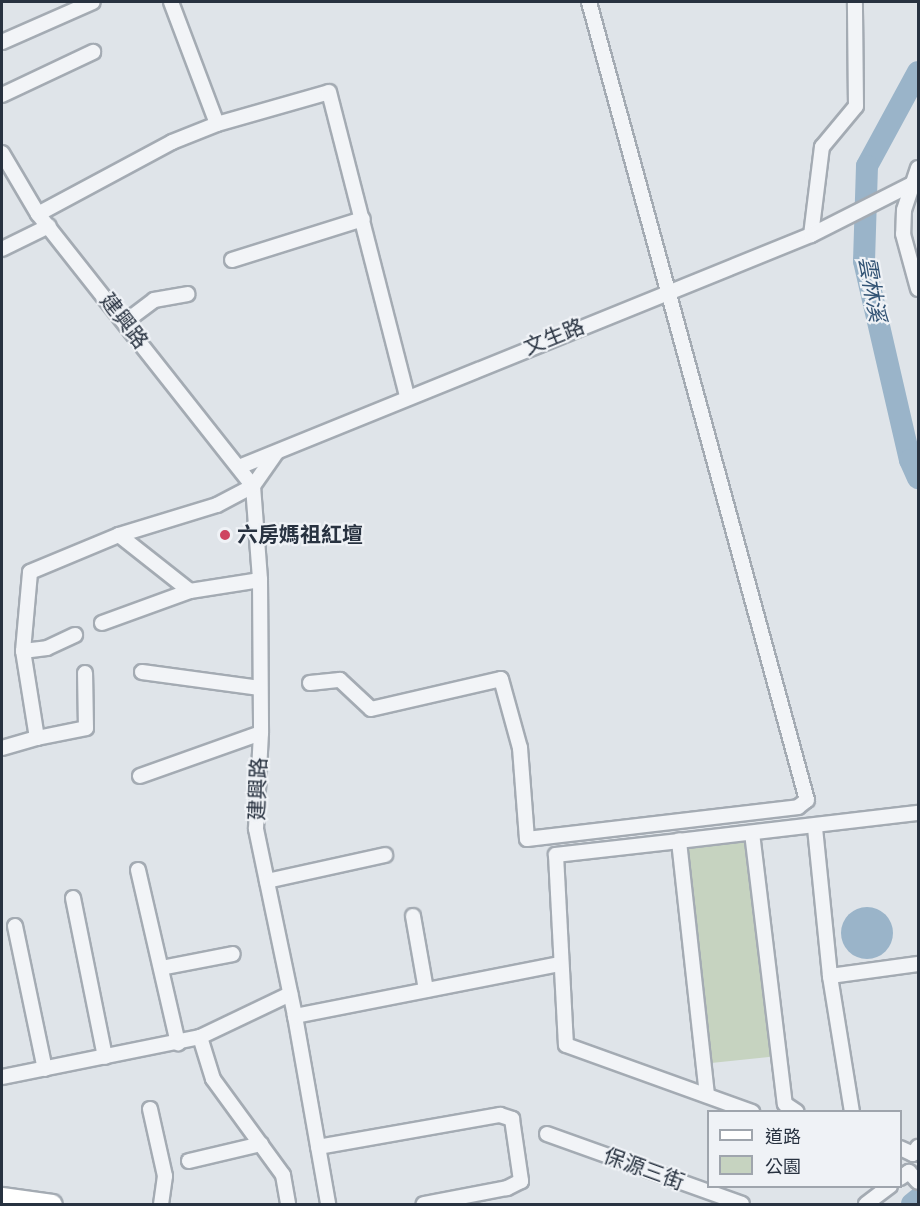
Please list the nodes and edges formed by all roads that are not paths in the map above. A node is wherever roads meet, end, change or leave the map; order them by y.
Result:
1 (93, 2) edge
2 (171, 2) edge
3 (589, 2) edge
4 (855, 2) edge
5 (2, 42) edge
6 (93, 52) dead end
7 (2, 96) edge
8 (217, 124) junction
9 (2, 153) edge
10 (918, 168) edge
11 (909, 186) edge
12 (38, 214) junction
13 (363, 219) junction
14 (49, 226) junction
15 (811, 235) junction
16 (2, 249) edge
17 (232, 260) dead end
18 (918, 289) edge
19 (669, 291) junction
20 (187, 294) dead end
21 (125, 322) junction
22 (407, 396) junction
23 (276, 453) junction
24 (239, 467) junction
25 (254, 486) junction
26 (119, 535) junction
27 (260, 580) junction
28 (190, 591) junction
29 (102, 623) dead end
30 (75, 635) dead end
31 (23, 651) junction
32 (142, 672) dead end
33 (85, 673) dead end
34 (309, 683) dead end
35 (260, 688) junction
36 (261, 733) junction
37 (37, 738) junction
38 (2, 748) edge
39 (140, 776) dead end
40 (918, 813) edge
41 (815, 828) junction
42 (753, 833) junction
43 (679, 841) junction
44 (385, 855) dead end
45 (138, 870) dead end
46 (267, 881) junction
47 (73, 898) dead end
48 (413, 916) dead end
49 (15, 926) dead end
50 (233, 954) dead end
51 (561, 964) junction
52 (918, 964) edge
53 (161, 968) junction
54 (830, 976) junction
55 (426, 990) junction
56 (290, 994) junction
57 (295, 1016) junction
58 (200, 1037) junction
59 (178, 1042) junction
60 (105, 1057) junction
61 (45, 1069) junction
62 (2, 1077) edge
63 (707, 1095) junction
64 (150, 1109) dead end
65 (747, 1110) edge
66 (794, 1110) edge
67 (852, 1110) edge
68 (547, 1134) dead end
69 (261, 1144) junction
70 (318, 1147) junction
71 (918, 1147) edge
72 (902, 1149) edge
73 (189, 1161) dead end
74 (887, 1188) edge
75 (2, 1197) edge
76 (53, 1204) edge
77 (161, 1204) edge
78 (288, 1204) edge
79 (328, 1204) edge
80 (424, 1204) edge
81 (742, 1204) edge
82 (866, 1204) edge

1 - 5 street
2 - 8 street
3 - 19 street
4 - 15 street
6 - 7 street
8 - 12 street
8 - 13 street
9 - 12 street, 建興路
10 - 11 street
11 - 15 street, 文生路
11 - 18 street
12 - 14 street, 建興路
13 - 17 street
13 - 22 street
14 - 16 street
14 - 21 street, 建興路
15 - 19 street, 文生路
19 - 22 street, 文生路
19 - 34 street
20 - 21 street
21 - 24 street, 建興路
22 - 23 street, 文生路
23 - 24 street, 文生路
23 - 25 street
24 - 25 street, 建興路
25 - 26 street
25 - 27 street, 建興路
26 - 28 street
26 - 31 street
27 - 28 street
27 - 35 street, 建興路
28 - 29 street
30 - 31 street
31 - 37 street
32 - 35 street
33 - 37 street
35 - 36 street, 建興路
36 - 39 street
36 - 46 street, 建興路
37 - 38 street
40 - 41 street
41 - 42 street
41 - 54 street
42 - 43 street
42 - 66 street
43 - 51 street
43 - 63 street
44 - 46 street
45 - 53 street
46 - 56 street, 建興路
47 - 60 street
48 - 55 street
49 - 61 street
50 - 53 street
51 - 55 street
51 - 63 street
52 - 54 street
53 - 59 street
54 - 67 street
55 - 57 street
56 - 57 street, 建興路
56 - 58 street
57 - 70 street, 建興路
58 - 59 street
58 - 69 street
59 - 60 street
60 - 61 street
61 - 62 street
63 - 65 street
64 - 77 street
68 - 81 street, 保源三街
69 - 73 street
69 - 78 street
70 - 79 street, 建興路
70 - 80 street
71 - 72 street
74 - 82 street
75 - 76 main road

